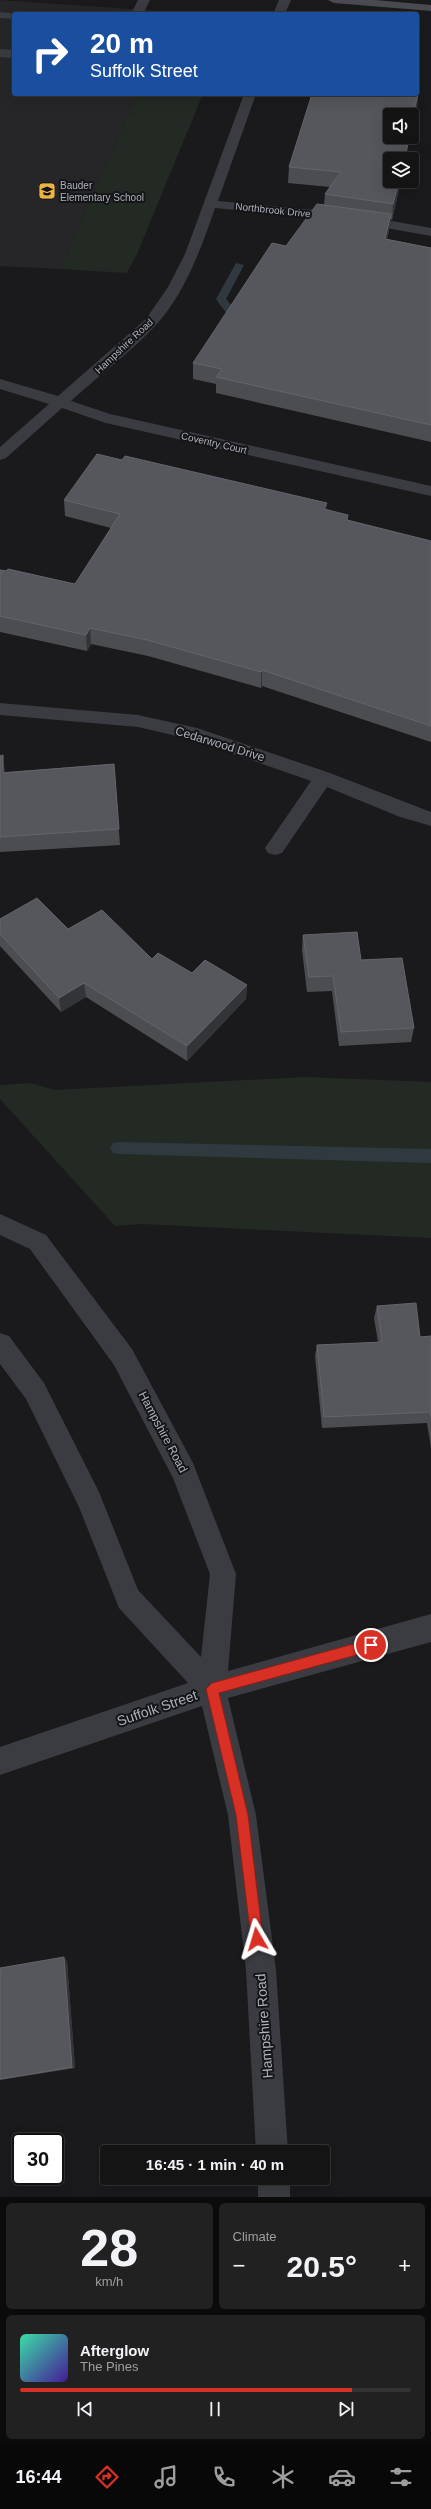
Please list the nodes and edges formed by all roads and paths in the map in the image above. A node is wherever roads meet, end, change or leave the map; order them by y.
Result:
1 (144, 0) edge
2 (285, 0) edge
3 (334, 0) edge
4 (431, 8) edge
5 (137, 12) edge
6 (280, 12) edge
7 (0, 15) edge
8 (12, 16) edge
9 (0, 54) edge
10 (12, 54) edge
11 (249, 96) edge
12 (210, 204) junction
13 (431, 232) edge
14 (0, 384) edge
15 (60, 403) junction
16 (0, 455) edge
17 (431, 491) edge
18 (0, 709) edge
19 (323, 778) junction
20 (431, 819) edge
21 (275, 848) dead end
22 (0, 1224) edge
23 (0, 1344) edge
24 (431, 1628) edge
25 (212, 1689) junction
26 (0, 1761) edge
27 (272, 2145) edge
28 (274, 2185) edge
29 (274, 2197) edge

1 - 5 street
2 - 6 street
3 - 4 main road
7 - 8 street
9 - 10 street
11 - 12 street, Hampshire Road
12 - 13 street, Northbrook Drive
12 - 15 street, Hampshire Road
14 - 15 street, Coventry Court
15 - 16 street, Hampshire Road
15 - 17 street, Coventry Court
18 - 19 street, Cedarwood Drive
19 - 20 street, Cedarwood Drive
19 - 21 street
22 - 25 street, Hampshire Road
23 - 25 street, Hampshire Road
24 - 25 street, Suffolk Street
25 - 26 street, Suffolk Street
25 - 27 street, Hampshire Road
28 - 29 street

